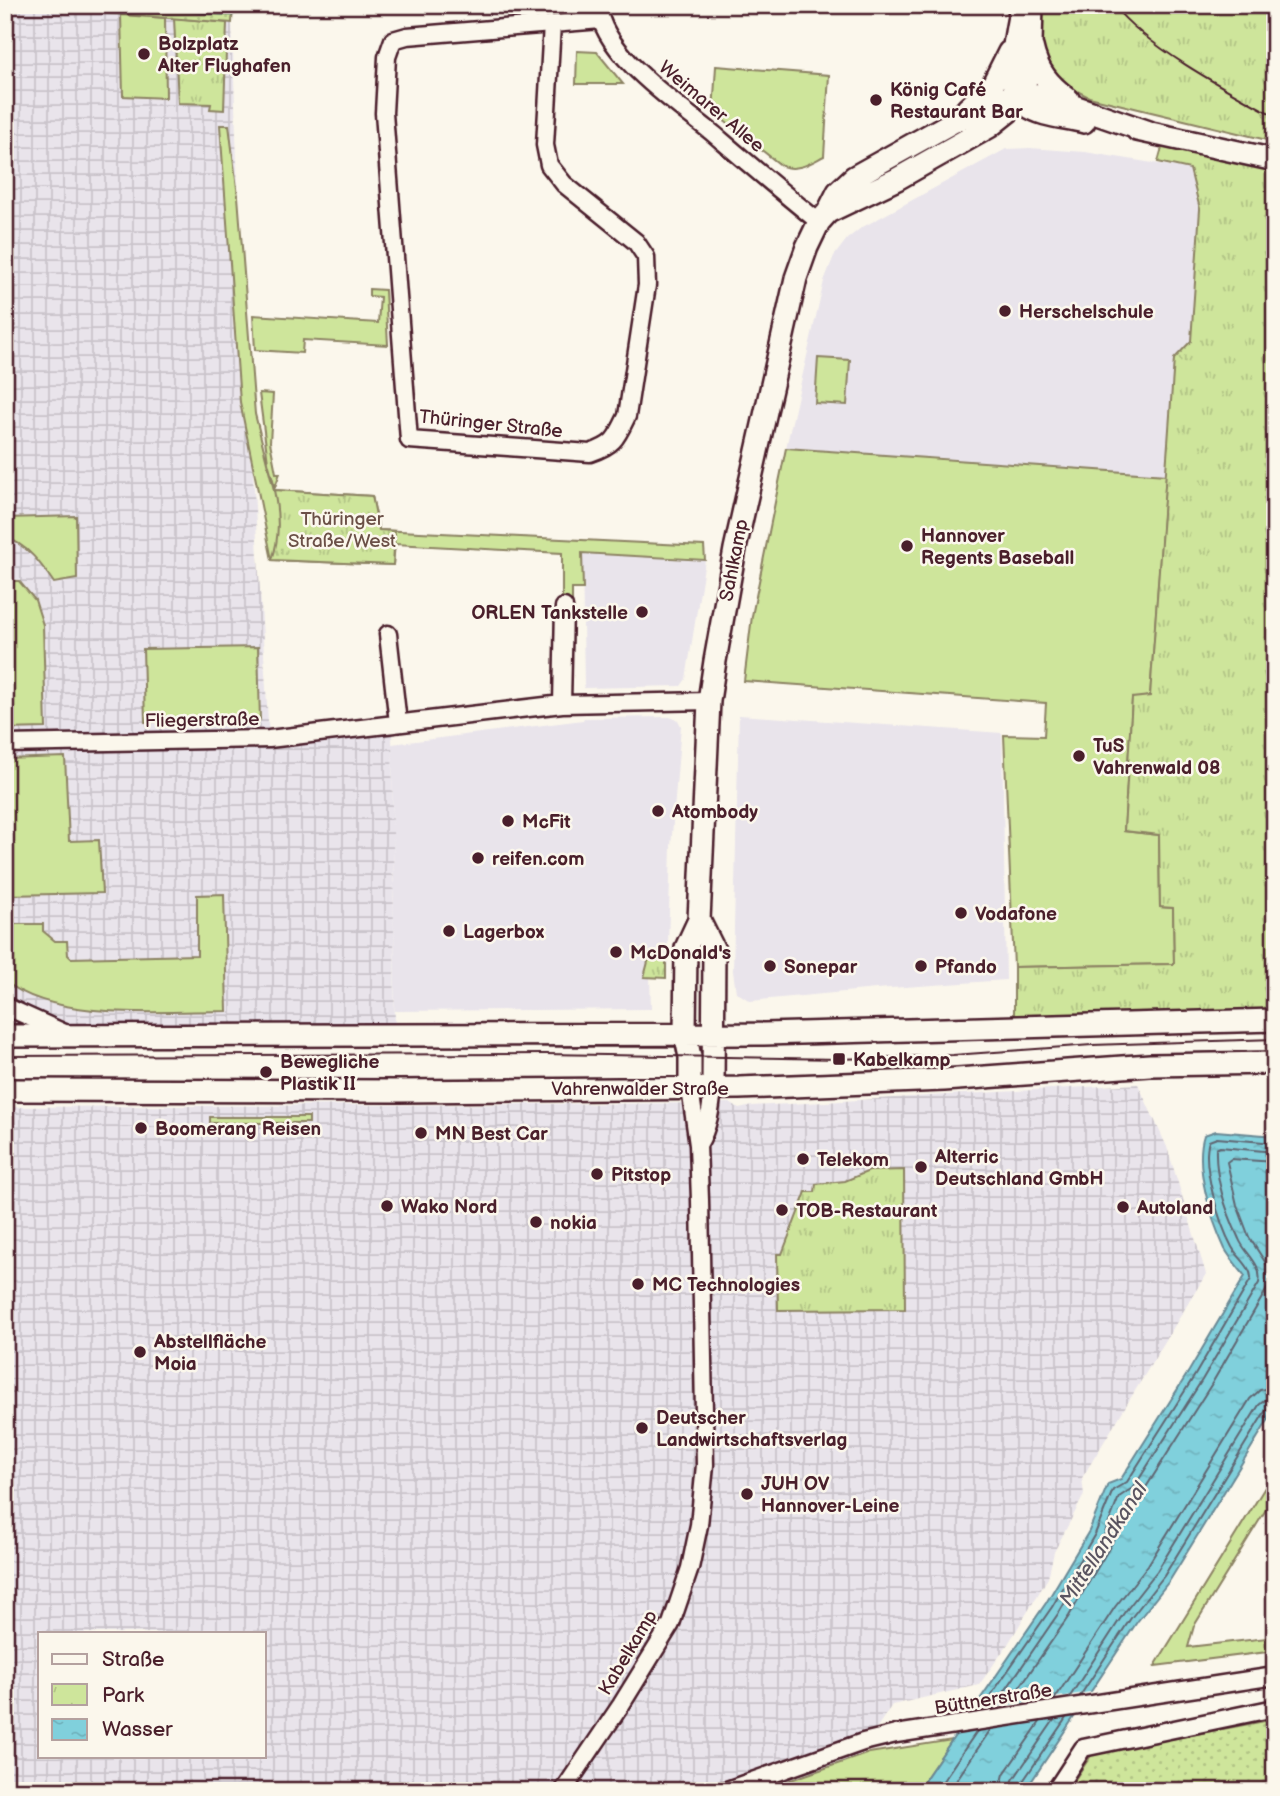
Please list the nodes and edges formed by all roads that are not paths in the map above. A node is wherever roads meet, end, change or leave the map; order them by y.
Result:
1 (1021, 5) edge
2 (1032, 5) edge
3 (599, 12) edge
4 (552, 23) junction
5 (1024, 39) junction
6 (1017, 95) junction
7 (1081, 109) junction
8 (1045, 114) junction
9 (951, 123) junction
10 (989, 127) junction
11 (1149, 132) junction
12 (1275, 160) edge
13 (823, 217) junction
14 (564, 607) dead end
15 (388, 634) dead end
16 (709, 701) junction
17 (562, 704) junction
18 (398, 723) junction
19 (5, 744) edge
20 (699, 920) junction
21 (5, 1006) edge
22 (1275, 1020) edge
23 (685, 1033) junction
24 (713, 1034) junction
25 (69, 1035) junction
26 (5, 1036) edge
27 (1275, 1063) edge
28 (690, 1088) junction
29 (713, 1088) junction
30 (5, 1090) edge
31 (698, 1145) junction
32 (1275, 1676) edge
33 (1275, 1708) edge
34 (563, 1791) edge
35 (724, 1791) edge
36 (1055, 1791) edge

1 - 5 main road, Sahlkamp
2 - 5 main road, Sahlkamp
3 - 4 street, Thüringer Straße
3 - 13 street, Weimarer Allee
4 - 4 street, Thüringer Straße
5 - 6 main road, Sahlkamp
5 - 7 main road, Sahlkamp
5 - 9 main road, Sahlkamp
6 - 7 main road
6 - 8 main road
6 - 9 main road, Sahlkamp
6 - 10 main road
7 - 11 main road
8 - 10 main road
8 - 11 main road
9 - 13 main road, Sahlkamp
10 - 13 main road
11 - 12 main road
13 - 16 main road, Sahlkamp
14 - 17 street
15 - 18 street
16 - 17 street, Fliegerstraße
16 - 20 main road, Sahlkamp
17 - 18 street, Fliegerstraße
18 - 19 street, Fliegerstraße
20 - 23 main road, Sahlkamp
20 - 24 main road, Sahlkamp
21 - 25 street
22 - 24 main road
23 - 24 main road
23 - 25 main road
23 - 28 main road, Sahlkamp
24 - 29 main road, Sahlkamp
25 - 26 main road
27 - 29 main road, Vahrenwalder Straße
28 - 29 main road, Vahrenwalder Straße
28 - 30 main road, Vahrenwalder Straße
28 - 31 street, Kabelkamp
29 - 31 street, Kabelkamp
31 - 34 street, Kabelkamp
32 - 35 street, Büttnerstraße
33 - 36 street

